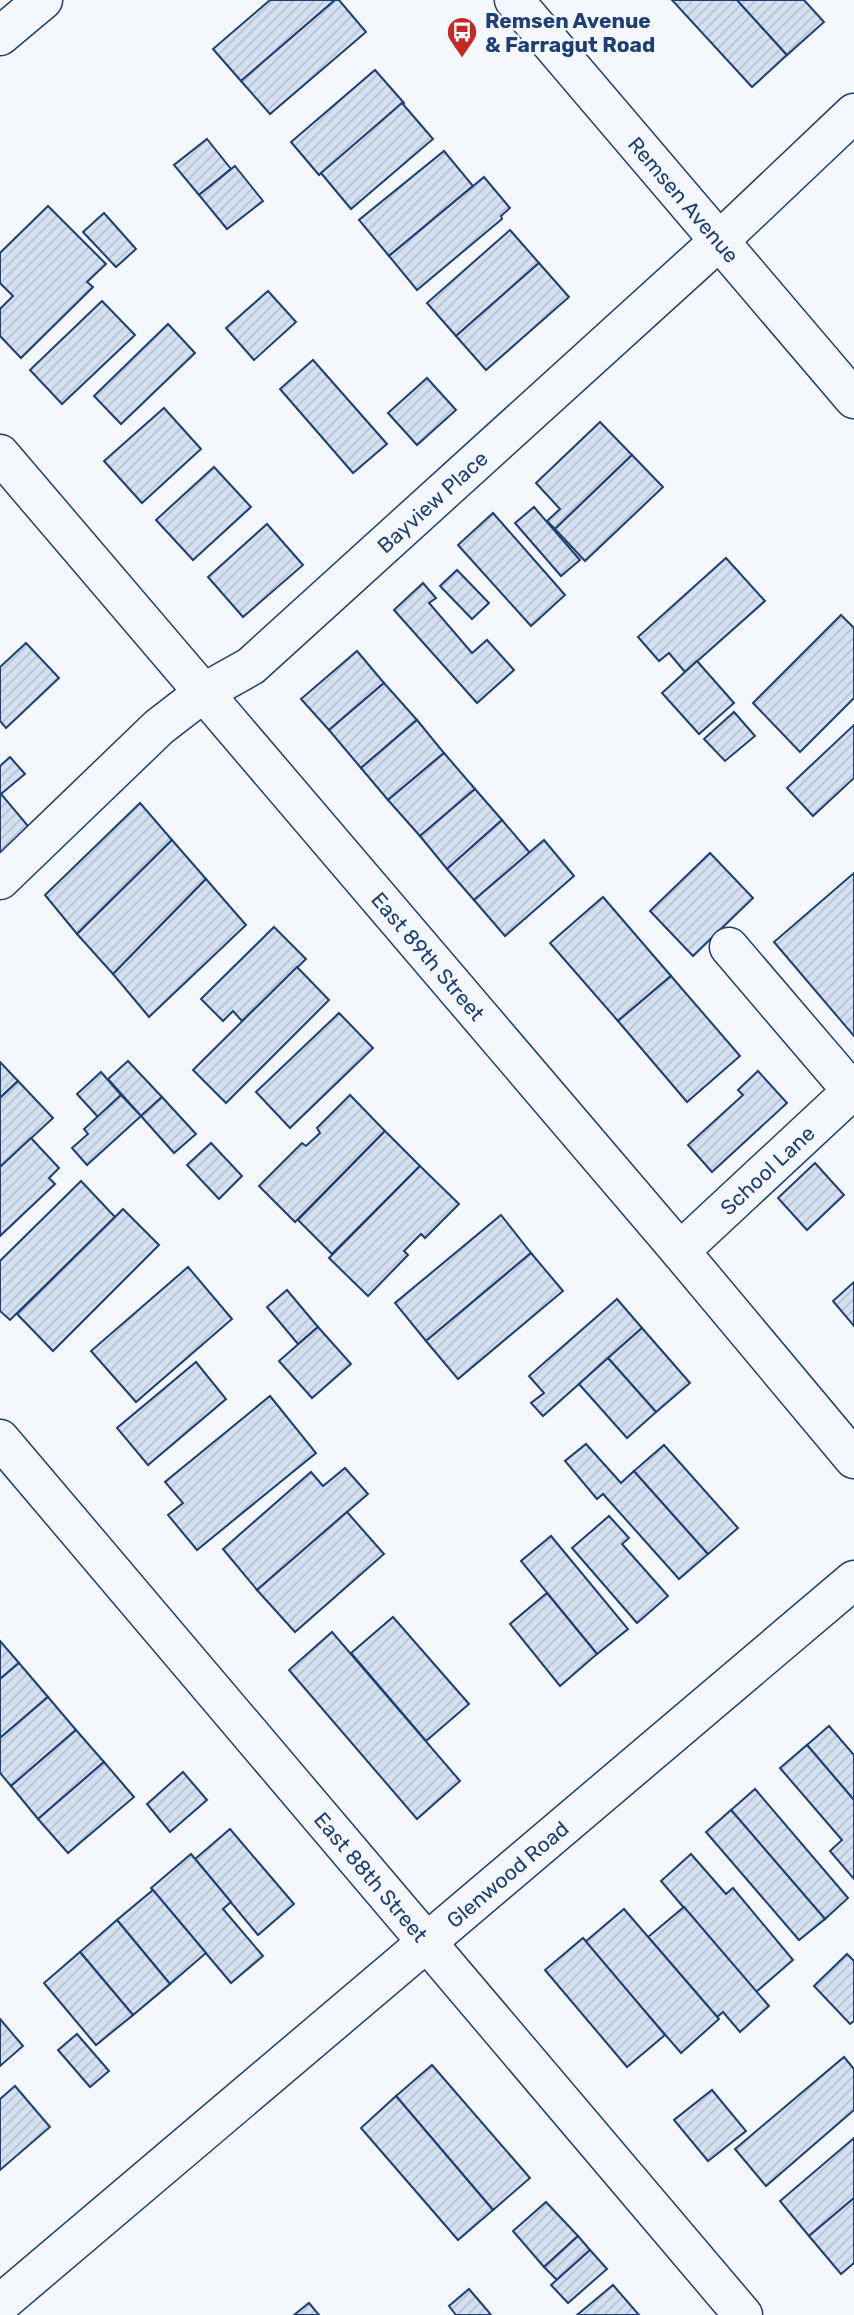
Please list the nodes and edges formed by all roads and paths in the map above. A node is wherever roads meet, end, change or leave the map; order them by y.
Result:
1 (43, 0) edge
2 (514, 0) edge
3 (0, 36) edge
4 (854, 113) edge
5 (719, 241) junction
6 (854, 399) edge
7 (0, 454) edge
8 (203, 693) junction
9 (0, 880) edge
10 (729, 947) dead end
11 (853, 1090) edge
12 (680, 1251) junction
13 (0, 1439) edge
14 (854, 1459) edge
15 (854, 1580) edge
16 (427, 1942) junction
17 (0, 2304) edge
18 (743, 2315) edge

1 - 3 street
2 - 5 street, Remsen Avenue
4 - 5 street, Bayview Place
5 - 6 street, Remsen Avenue
5 - 8 street, Bayview Place
7 - 8 street, East 89th Street
8 - 9 street, Bayview Place
8 - 12 street, East 89th Street
10 - 11 street
11 - 12 street, School Lane
12 - 14 street, East 89th Street
13 - 16 street, East 88th Street
15 - 16 street, Glenwood Road
16 - 17 street, Glenwood Road
16 - 18 street, East 88th Street

